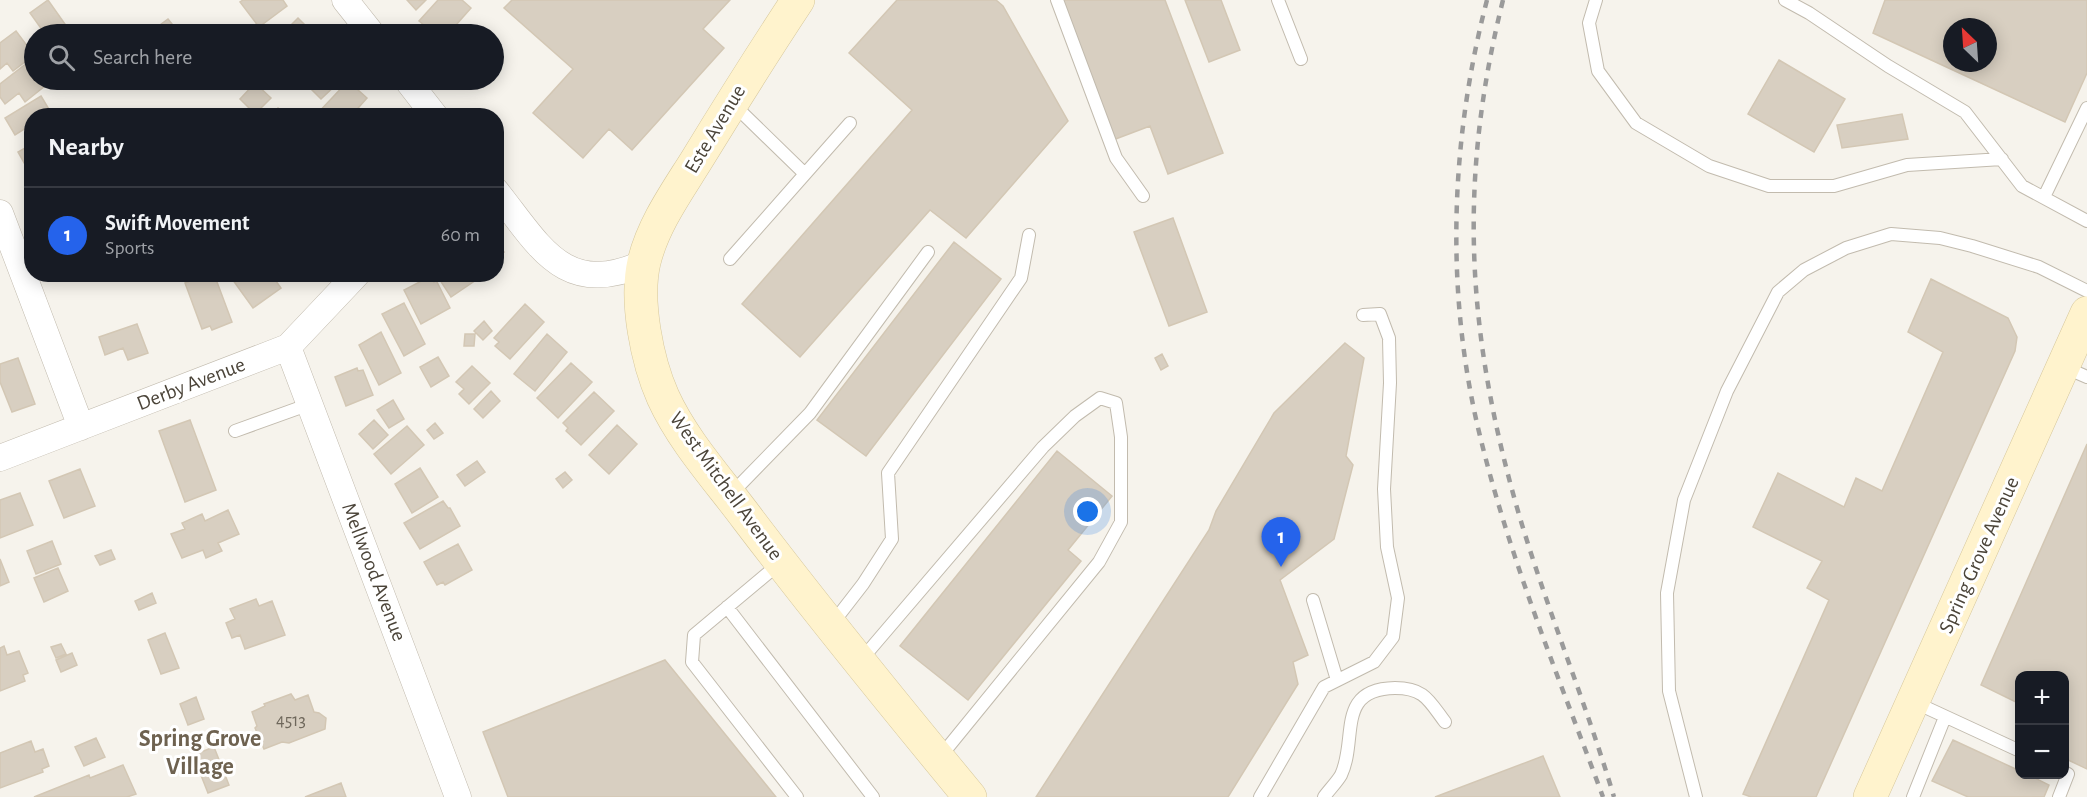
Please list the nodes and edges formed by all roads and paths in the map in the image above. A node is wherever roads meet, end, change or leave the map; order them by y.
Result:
1 (345, 0) edge
2 (798, 0) edge
3 (1057, 0) edge
4 (1278, 0) edge
5 (1596, 0) edge
6 (1785, 0) edge
7 (364, 24) edge
8 (1301, 59) dead end
9 (415, 90) edge
10 (731, 102) junction
11 (429, 108) edge
12 (2087, 108) edge
13 (850, 123) dead end
14 (2002, 159) junction
15 (805, 174) junction
16 (1143, 196) dead end
17 (2044, 197) junction
18 (504, 202) edge
19 (0, 213) edge
20 (2087, 221) edge
21 (1029, 235) dead end
22 (928, 252) dead end
23 (730, 259) dead end
24 (644, 263) junction
25 (24, 276) edge
26 (26, 282) edge
27 (349, 282) edge
28 (2087, 291) edge
29 (2087, 313) edge
30 (1363, 315) dead end
31 (288, 346) junction
32 (2075, 372) edge
33 (310, 404) junction
34 (81, 427) junction
35 (235, 431) dead end
36 (0, 458) edge
37 (730, 495) junction
38 (781, 562) junction
39 (1313, 600) dead end
40 (727, 608) junction
41 (831, 625) junction
42 (860, 661) junction
43 (1337, 680) junction
44 (1913, 702) junction
45 (1945, 717) junction
46 (1445, 722) dead end
47 (2015, 749) edge
48 (938, 759) junction
49 (2066, 779) edge
50 (458, 797) edge
51 (797, 797) edge
52 (873, 797) edge
53 (969, 797) edge
54 (1260, 797) edge
55 (1324, 797) edge
56 (1696, 797) edge
57 (1870, 797) edge
58 (1913, 797) edge
59 (2059, 797) edge

1 - 7 street
2 - 10 street, Este Avenue
3 - 16 lane
4 - 8 lane
5 - 14 lane
6 - 14 lane
9 - 11 street
10 - 15 lane
10 - 24 street, Este Avenue
12 - 17 lane
13 - 15 lane
14 - 17 lane
15 - 23 lane
17 - 20 lane
18 - 24 street
19 - 25 street
21 - 41 lane
22 - 37 lane
24 - 37 street, West Mitchell Avenue
26 - 34 street
27 - 31 street, Derby Avenue
28 - 56 lane
29 - 32 street, Spring Grove Avenue
30 - 43 lane
31 - 33 street, Mellwood Avenue
31 - 34 street, Derby Avenue
32 - 44 street, Spring Grove Avenue
33 - 35 lane
33 - 50 street, Mellwood Avenue
34 - 36 street, Derby Avenue
37 - 38 street, West Mitchell Avenue
38 - 40 lane
38 - 41 street, West Mitchell Avenue
39 - 43 lane
40 - 51 lane
40 - 52 lane
41 - 42 street, West Mitchell Avenue
42 - 48 street, West Mitchell Avenue
42 - 48 lane
43 - 54 lane
44 - 45 lane
44 - 57 street, Spring Grove Avenue
45 - 47 lane
45 - 58 lane
46 - 55 lane
48 - 53 street, West Mitchell Avenue
49 - 59 lane

